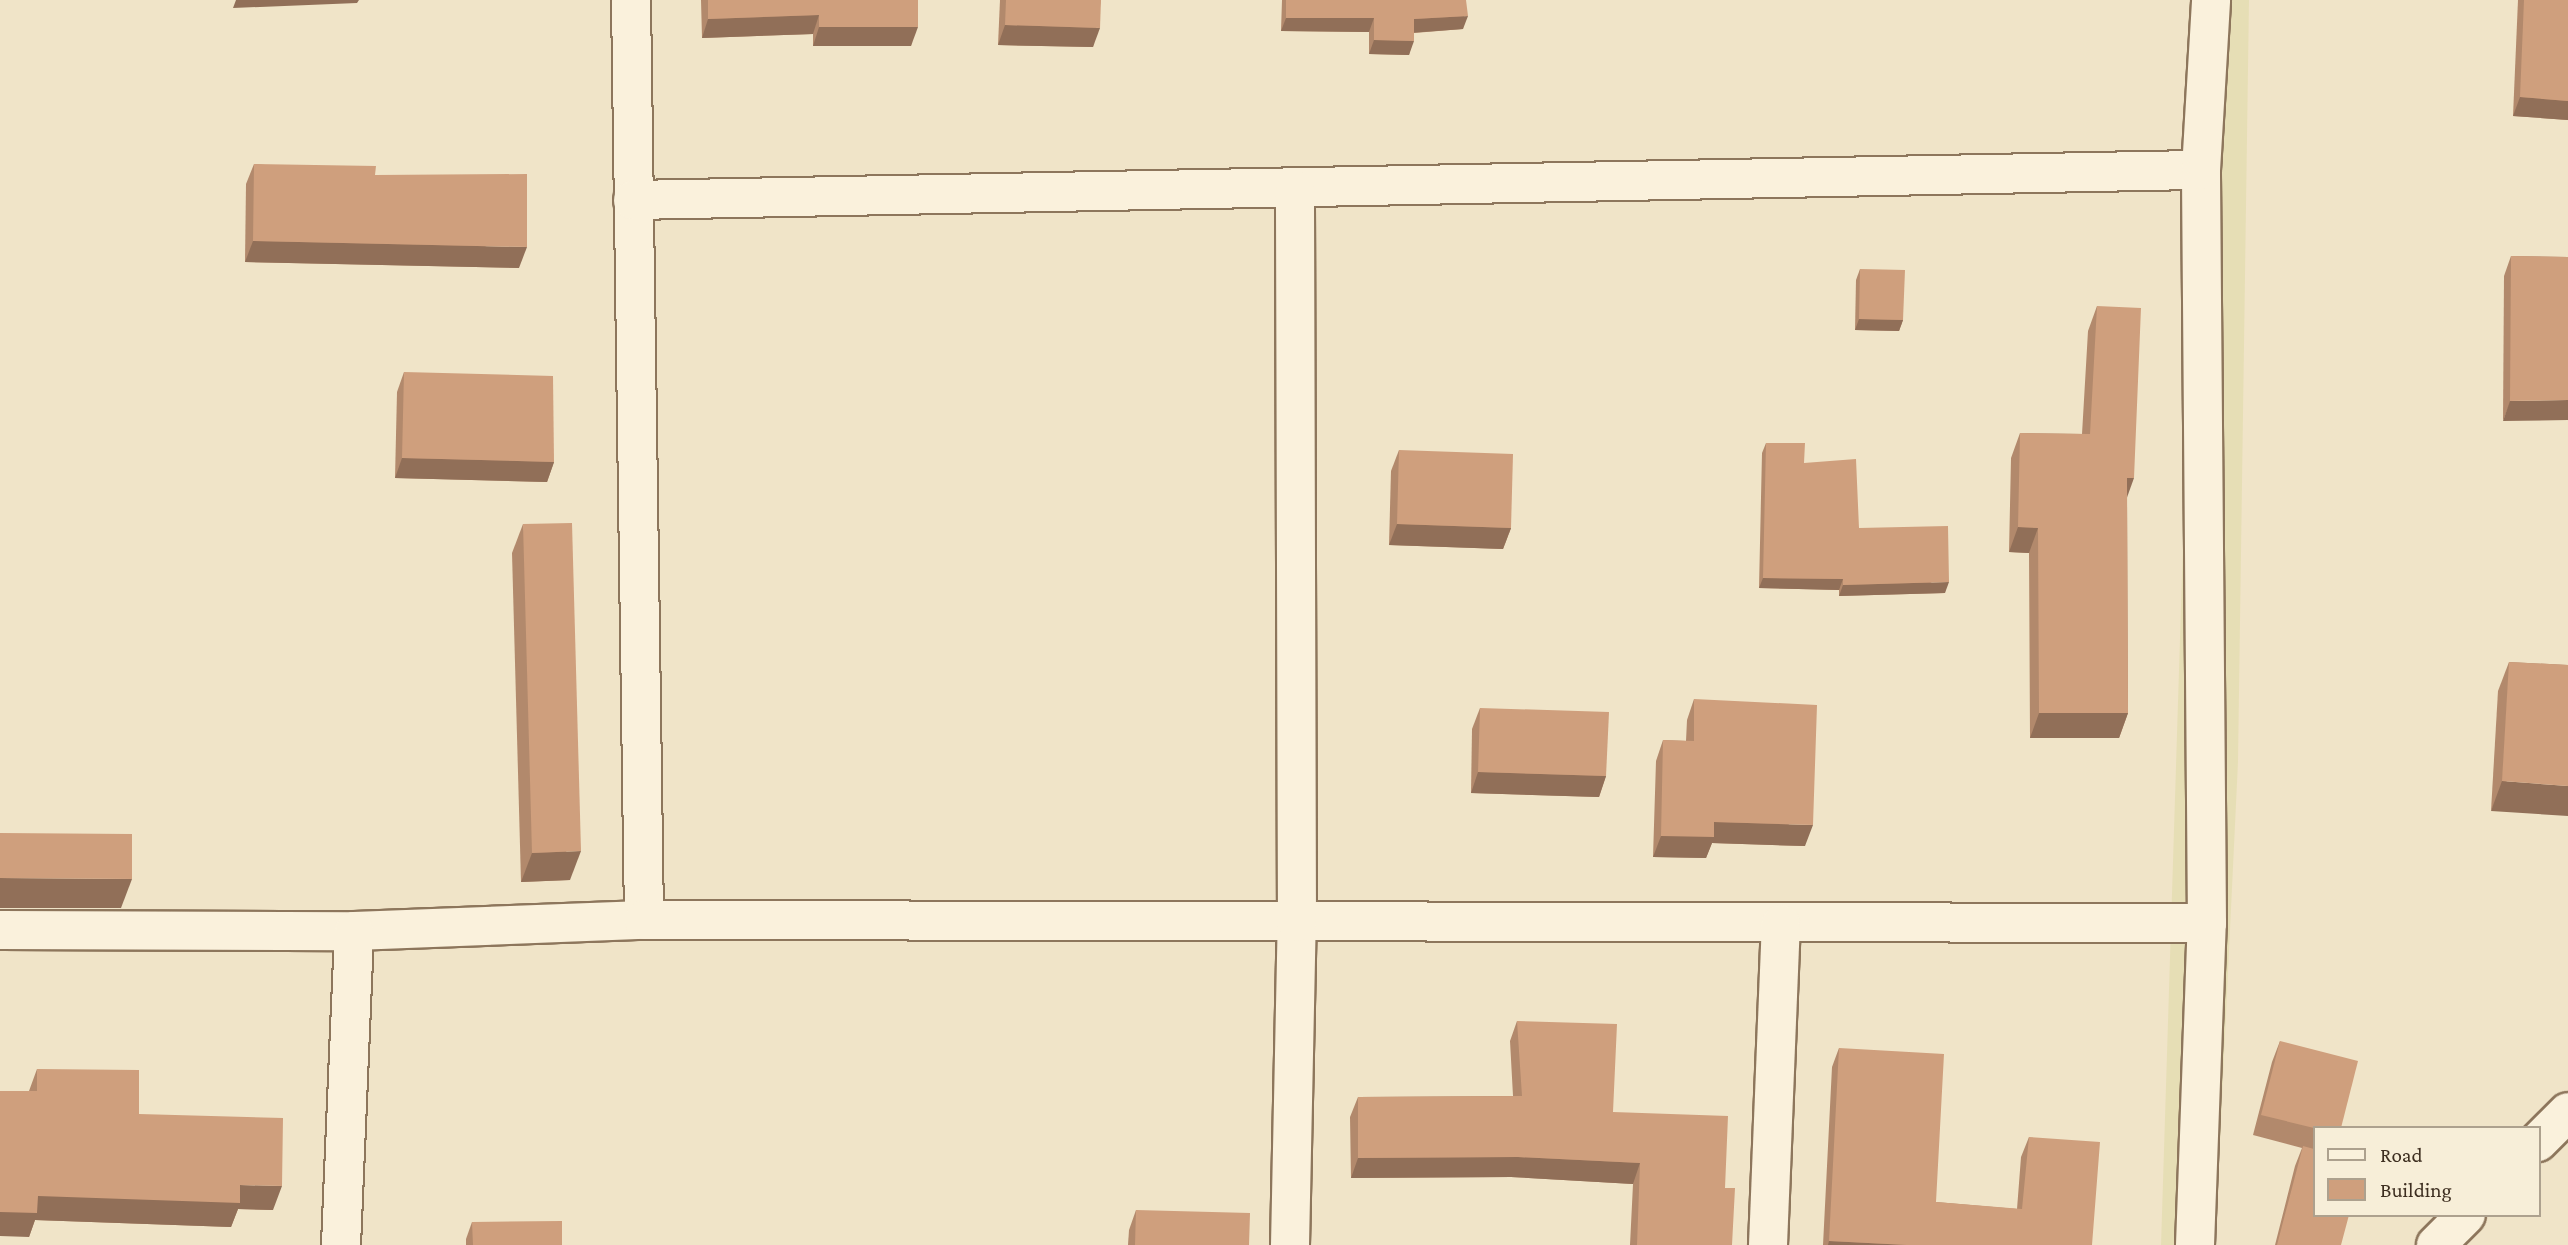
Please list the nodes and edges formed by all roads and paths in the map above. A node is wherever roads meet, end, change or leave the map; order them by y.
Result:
1 (631, 0) edge
2 (2211, 0) edge
3 (2201, 170) junction
4 (1295, 190) junction
5 (633, 200) junction
6 (644, 920) junction
7 (1297, 922) junction
8 (2207, 923) junction
9 (1781, 924) junction
10 (0, 929) edge
11 (354, 931) junction
12 (2568, 1112) edge
13 (2540, 1140) edge
14 (2464, 1217) edge
15 (341, 1245) edge
16 (1290, 1245) edge
17 (1768, 1245) edge
18 (2195, 1245) edge
19 (2437, 1245) edge

1 - 5 street
2 - 3 street
3 - 4 street
3 - 8 street
4 - 5 street
4 - 7 street
5 - 6 street
6 - 7 street
6 - 11 street
7 - 9 street
7 - 16 street
8 - 9 street
8 - 18 street
9 - 17 street
10 - 11 street
11 - 15 street
12 - 13 street
14 - 19 street

